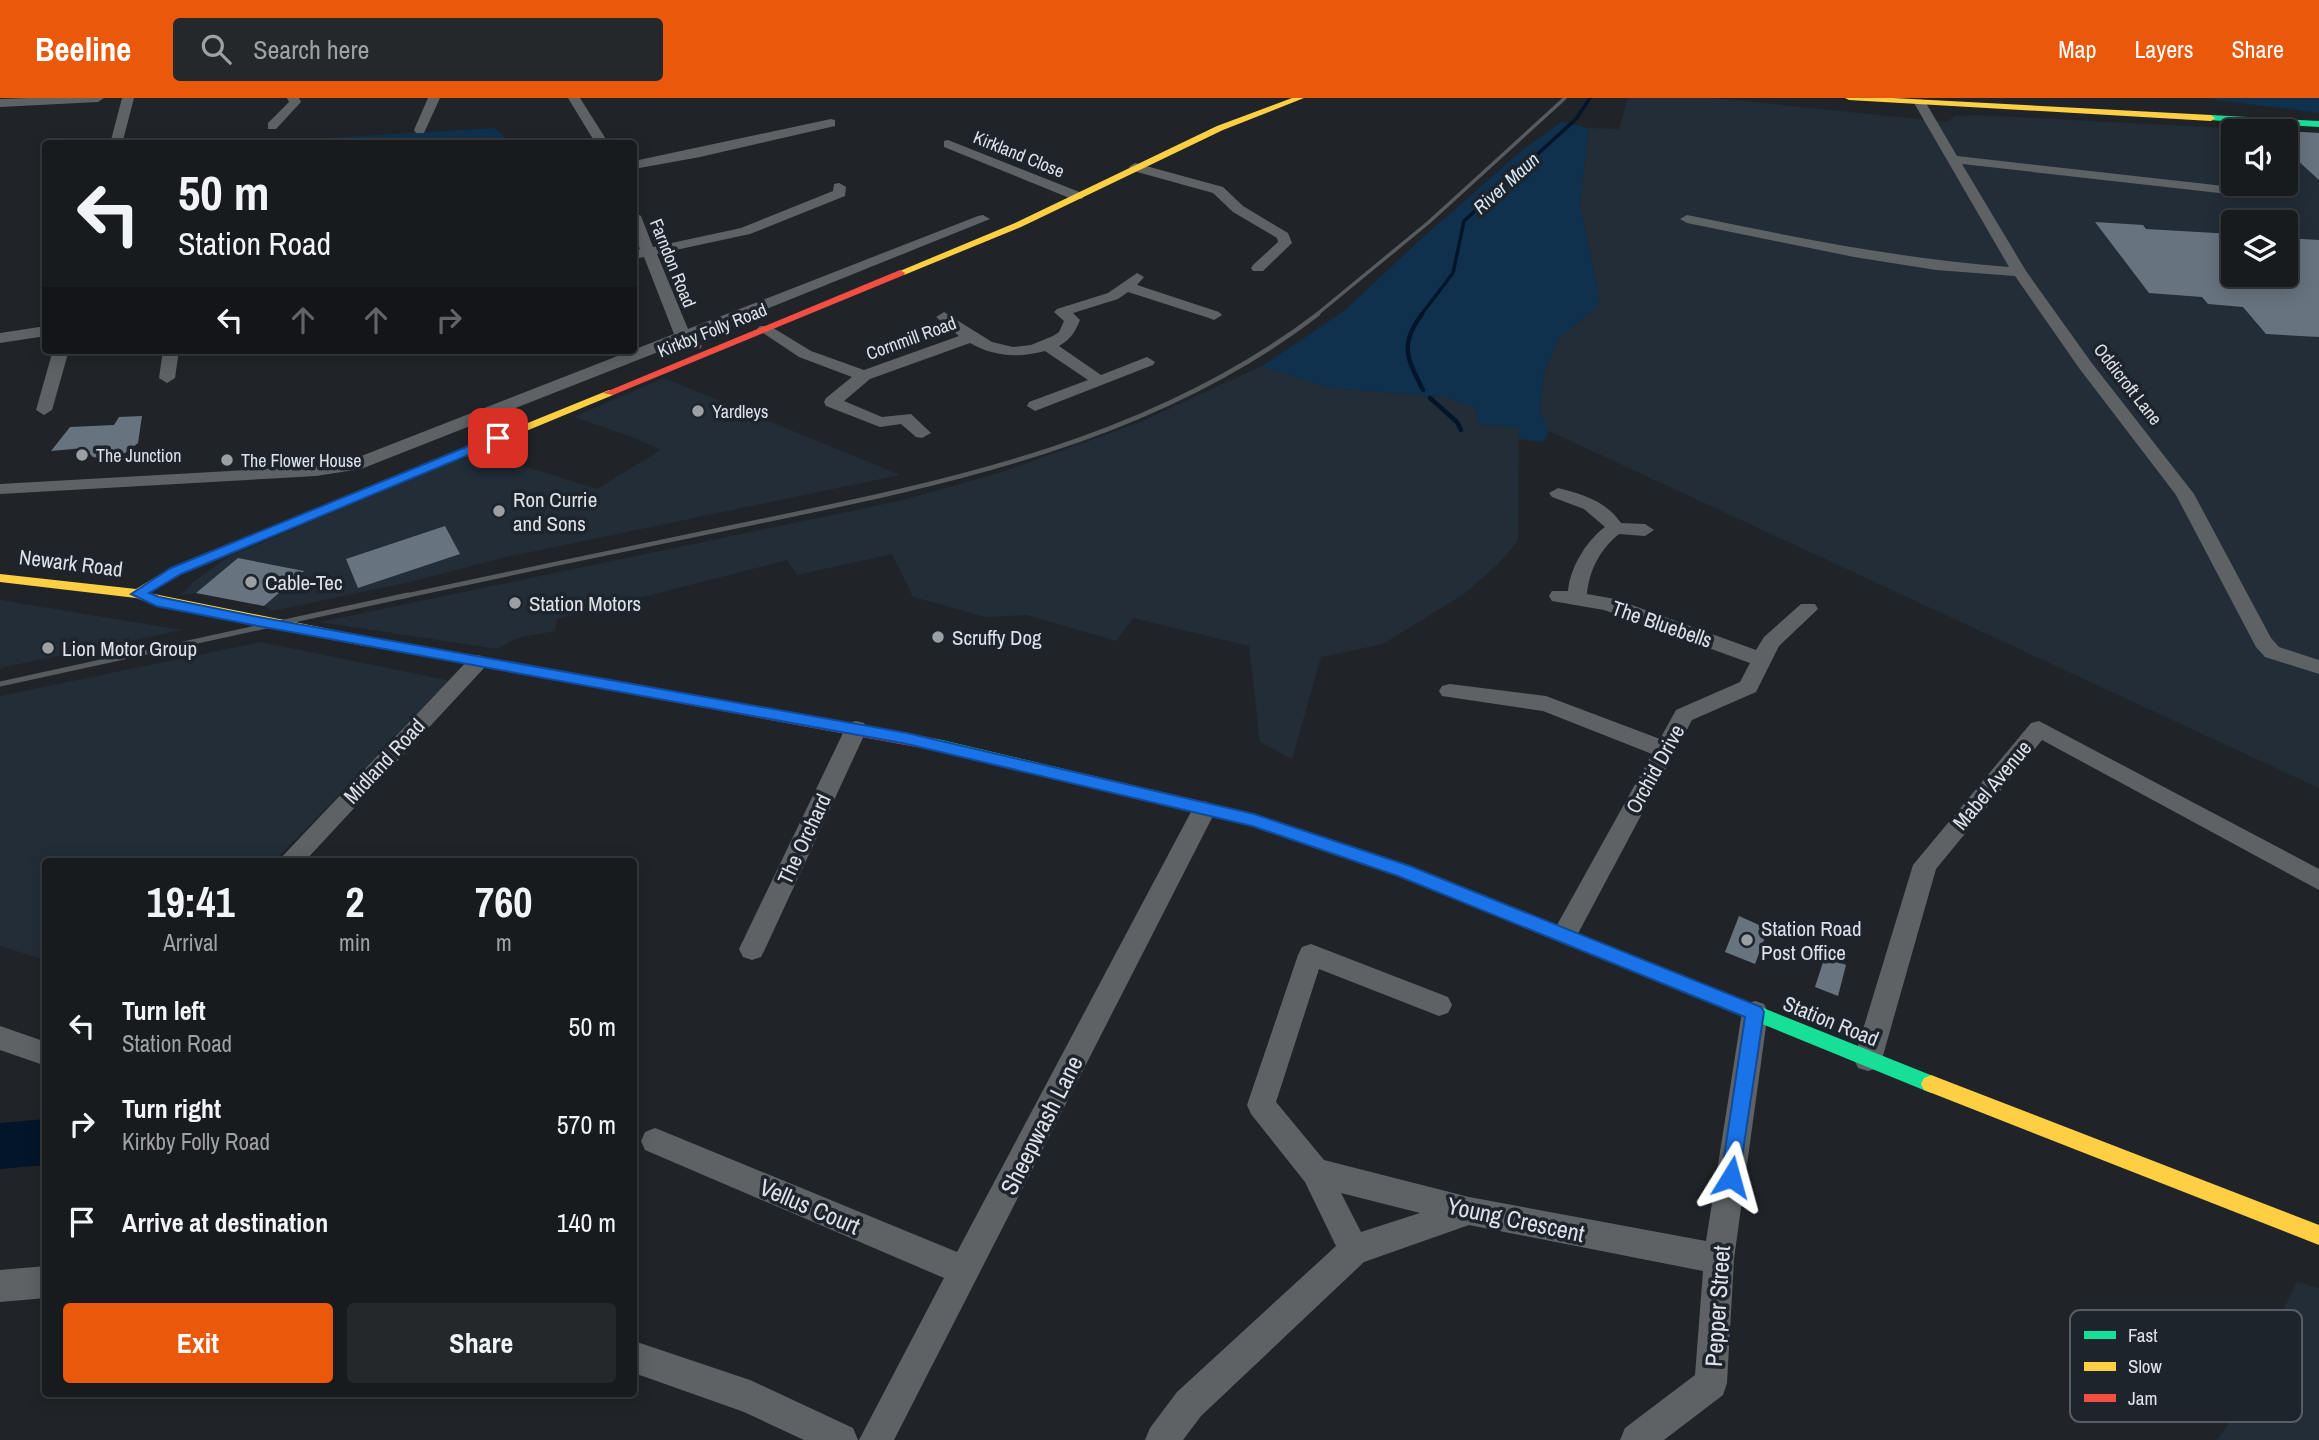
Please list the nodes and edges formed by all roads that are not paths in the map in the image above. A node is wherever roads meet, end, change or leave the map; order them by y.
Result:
1 (98, 98) edge
2 (128, 98) edge
3 (293, 98) edge
4 (434, 98) edge
5 (574, 98) edge
6 (1300, 98) edge
7 (1849, 98) edge
8 (0, 103) edge
9 (1920, 103) junction
10 (831, 123) dead end
11 (2319, 124) edge
12 (272, 126) dead end
13 (420, 130) dead end
14 (117, 140) edge
15 (601, 140) edge
16 (948, 144) dead end
17 (1952, 159) junction
18 (637, 164) edge
19 (1135, 167) junction
20 (839, 187) dead end
21 (2221, 189) edge
22 (1077, 196) junction
23 (983, 219) dead end
24 (1687, 219) dead end
25 (637, 232) edge
26 (641, 253) edge
27 (1258, 268) dead end
28 (2019, 272) junction
29 (1045, 300) dead end
30 (1062, 312) junction
31 (1213, 315) dead end
32 (944, 317) dead end
33 (765, 329) junction
34 (42, 332) edge
35 (683, 337) junction
36 (971, 337) junction
37 (0, 338) edge
38 (1046, 344) junction
39 (60, 354) edge
40 (170, 354) edge
41 (705, 354) junction
42 (1147, 362) dead end
43 (864, 376) junction
44 (167, 378) dead end
45 (1100, 381) junction
46 (832, 402) joint
47 (1035, 406) dead end
48 (44, 411) dead end
49 (922, 433) dead end
50 (0, 489) edge
51 (1558, 493) dead end
52 (1615, 528) junction
53 (1645, 530) dead end
54 (0, 578) edge
55 (138, 594) junction
56 (1808, 609) dead end
57 (1762, 660) junction
58 (478, 662) junction
59 (2319, 667) edge
60 (1450, 691) dead end
61 (856, 729) junction
62 (1665, 750) junction
63 (1204, 810) junction
64 (293, 858) edge
65 (2319, 880) edge
66 (1565, 934) junction
67 (752, 949) dead end
68 (1439, 1005) dead end
69 (1755, 1012) junction
70 (0, 1038) edge
71 (42, 1053) edge
72 (1868, 1059) junction
73 (654, 1141) dead end
74 (1315, 1172) junction
75 (1469, 1211) junction
76 (2319, 1235) edge
77 (1354, 1250) junction
78 (1719, 1259) junction
79 (965, 1270) junction
80 (42, 1282) edge
81 (0, 1286) edge
82 (637, 1358) edge
83 (841, 1440) edge
84 (876, 1440) edge
85 (1162, 1440) edge
86 (1637, 1440) edge

1 - 8 street
2 - 14 street
3 - 12 street
4 - 13 street
5 - 15 street
6 - 19 main road, Kirkby Folly Road
7 - 9 main road
9 - 11 main road
9 - 17 street, Oddicroft Lane
10 - 18 street
16 - 22 street, Kirkland Close
17 - 21 street
17 - 28 street, Oddicroft Lane
19 - 22 main road, Kirkby Folly Road
19 - 27 street
20 - 26 street
22 - 33 main road, Kirkby Folly Road
23 - 35 street, Kirkby Folly Road
24 - 28 street
25 - 26 street, Farndon Road
26 - 35 street, Farndon Road
28 - 59 street, Oddicroft Lane
29 - 30 street
30 - 31 street
30 - 38 street, Cornmill Road
32 - 36 street, Cornmill Road
33 - 41 main road, Kirkby Folly Road
33 - 43 street, Cornmill Road
34 - 37 street
35 - 41 street, Farndon Road
35 - 50 street, Kirkby Folly Road
36 - 38 street, Cornmill Road
36 - 43 street, Cornmill Road
38 - 45 street
39 - 48 street
40 - 44 street
41 - 55 main road, Kirkby Folly Road
42 - 45 street
43 - 46 street, Cornmill Road
45 - 47 street
46 - 49 street
51 - 52 street
52 - 53 street
52 - 57 street, The Bluebells
54 - 55 main road, Newark Road
55 - 58 main road, Station Road
56 - 57 street, Orchid Drive
57 - 62 street, Orchid Drive
58 - 61 main road, Station Road
58 - 64 street, Midland Road
60 - 62 street
61 - 63 main road, Station Road
61 - 67 street, The Orchard
62 - 66 street, Orchid Drive
63 - 66 main road, Station Road
63 - 79 street, Sheepwash Lane
65 - 72 street, Mabel Avenue
66 - 69 main road, Station Road
68 - 74 street
69 - 72 main road, Station Road
69 - 78 street, Pepper Street
70 - 71 street
72 - 76 main road, Station Road
73 - 79 street, Vellus Court
74 - 75 street, Young Crescent
74 - 77 street
75 - 77 street
75 - 78 street, Young Crescent
77 - 85 street
78 - 86 street, Pepper Street
79 - 84 street, Sheepwash Lane
80 - 81 street
82 - 83 street

